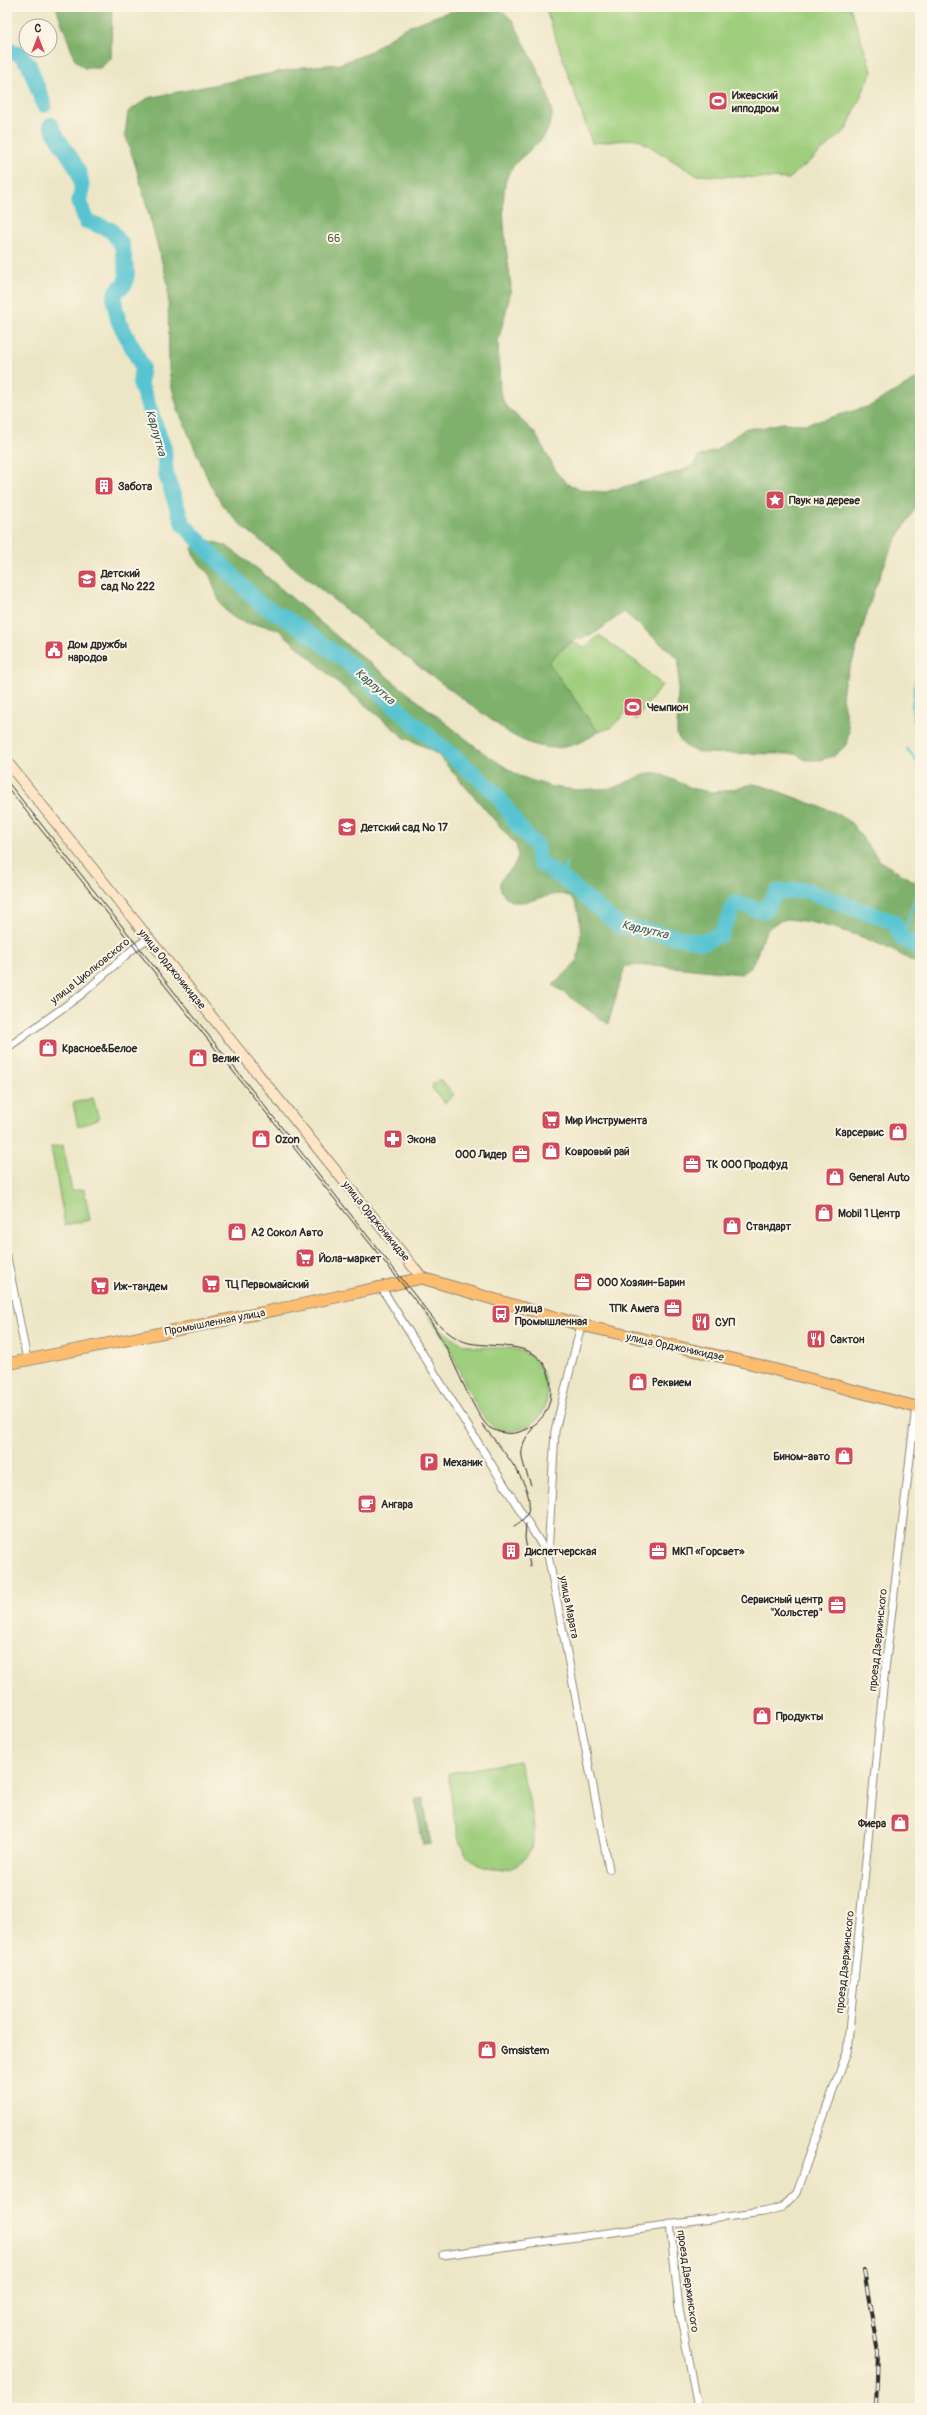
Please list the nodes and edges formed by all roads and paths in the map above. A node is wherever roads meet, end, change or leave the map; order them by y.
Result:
1 (7, 762) edge
2 (147, 939) junction
3 (7, 1048) edge
4 (7, 1257) edge
5 (422, 1278) junction
6 (381, 1287) junction
7 (581, 1325) junction
8 (27, 1360) junction
9 (7, 1364) edge
10 (918, 1407) edge
11 (548, 1555) junction
12 (609, 1869) dead end
13 (670, 2224) junction
14 (443, 2255) dead end
15 (698, 2408) edge

1 - 2 main road, улица Орджоникидзе
2 - 3 street, улица Циолковского
2 - 5 main road, улица Орджоникидзе
4 - 8 street
5 - 6 main road, Промышленная улица
5 - 7 main road, улица Орджоникидзе
6 - 8 main road, Промышленная улица
6 - 11 street
7 - 10 main road, улица Орджоникидзе
7 - 11 street, улица Марата
8 - 9 main road, Промышленная улица
10 - 13 street, проезд Дзержинского
11 - 12 street, улица Марата
13 - 14 street
13 - 15 street, проезд Дзержинского

